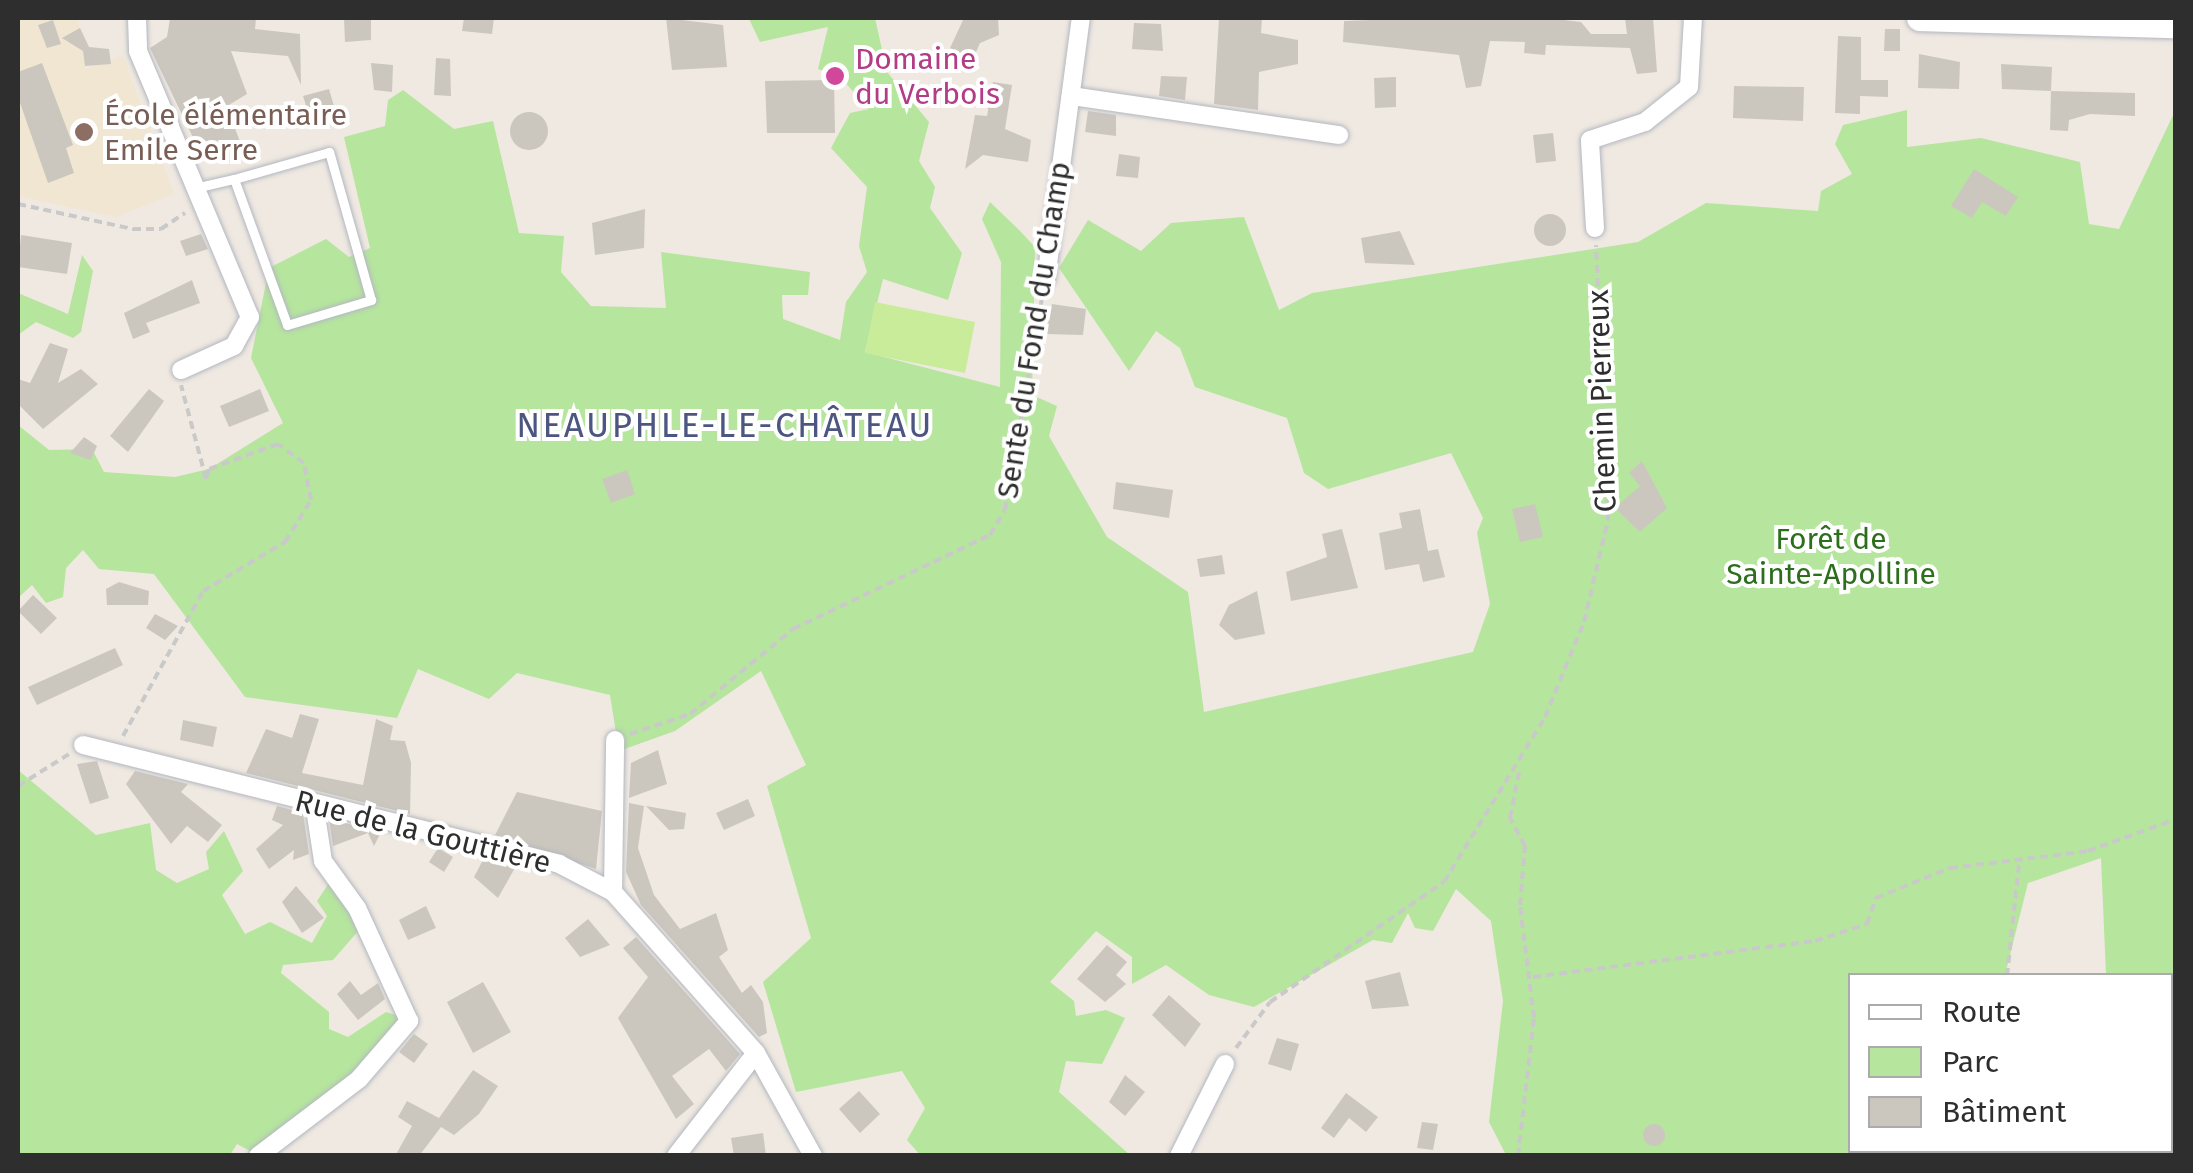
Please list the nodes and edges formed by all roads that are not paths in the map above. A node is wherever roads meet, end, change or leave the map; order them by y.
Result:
1 (138, 18) edge
2 (1081, 18) edge
3 (1693, 18) edge
4 (1919, 18) edge
5 (2026, 20) edge
6 (2174, 27) edge
7 (1071, 96) junction
8 (1338, 135) dead end
9 (234, 179) junction
10 (200, 191) junction
11 (1595, 228) road end
12 (1046, 279) road end
13 (181, 370) road end
14 (616, 740) road end
15 (83, 746) road end
16 (315, 809) junction
17 (613, 892) junction
18 (756, 1054) junction
19 (1225, 1064) road end
20 (2088, 1153) edge
21 (258, 1156) edge
22 (676, 1156) edge
23 (813, 1156) edge
24 (1179, 1156) edge
25 (2113, 1156) edge

1 - 10 street
2 - 7 street, Sente du Fond du Champ
3 - 11 street
4 - 5 main road
5 - 6 main road
7 - 8 street
7 - 12 street, Sente du Fond du Champ
9 - 9 lane
9 - 10 lane
10 - 13 street
14 - 17 street
15 - 16 street, Rue de la Gouttière
16 - 17 street, Rue de la Gouttière
16 - 21 street
17 - 18 street, Rue de la Gouttière
18 - 22 street
18 - 23 street, Rue de la Gouttière
19 - 24 street
20 - 25 lane

